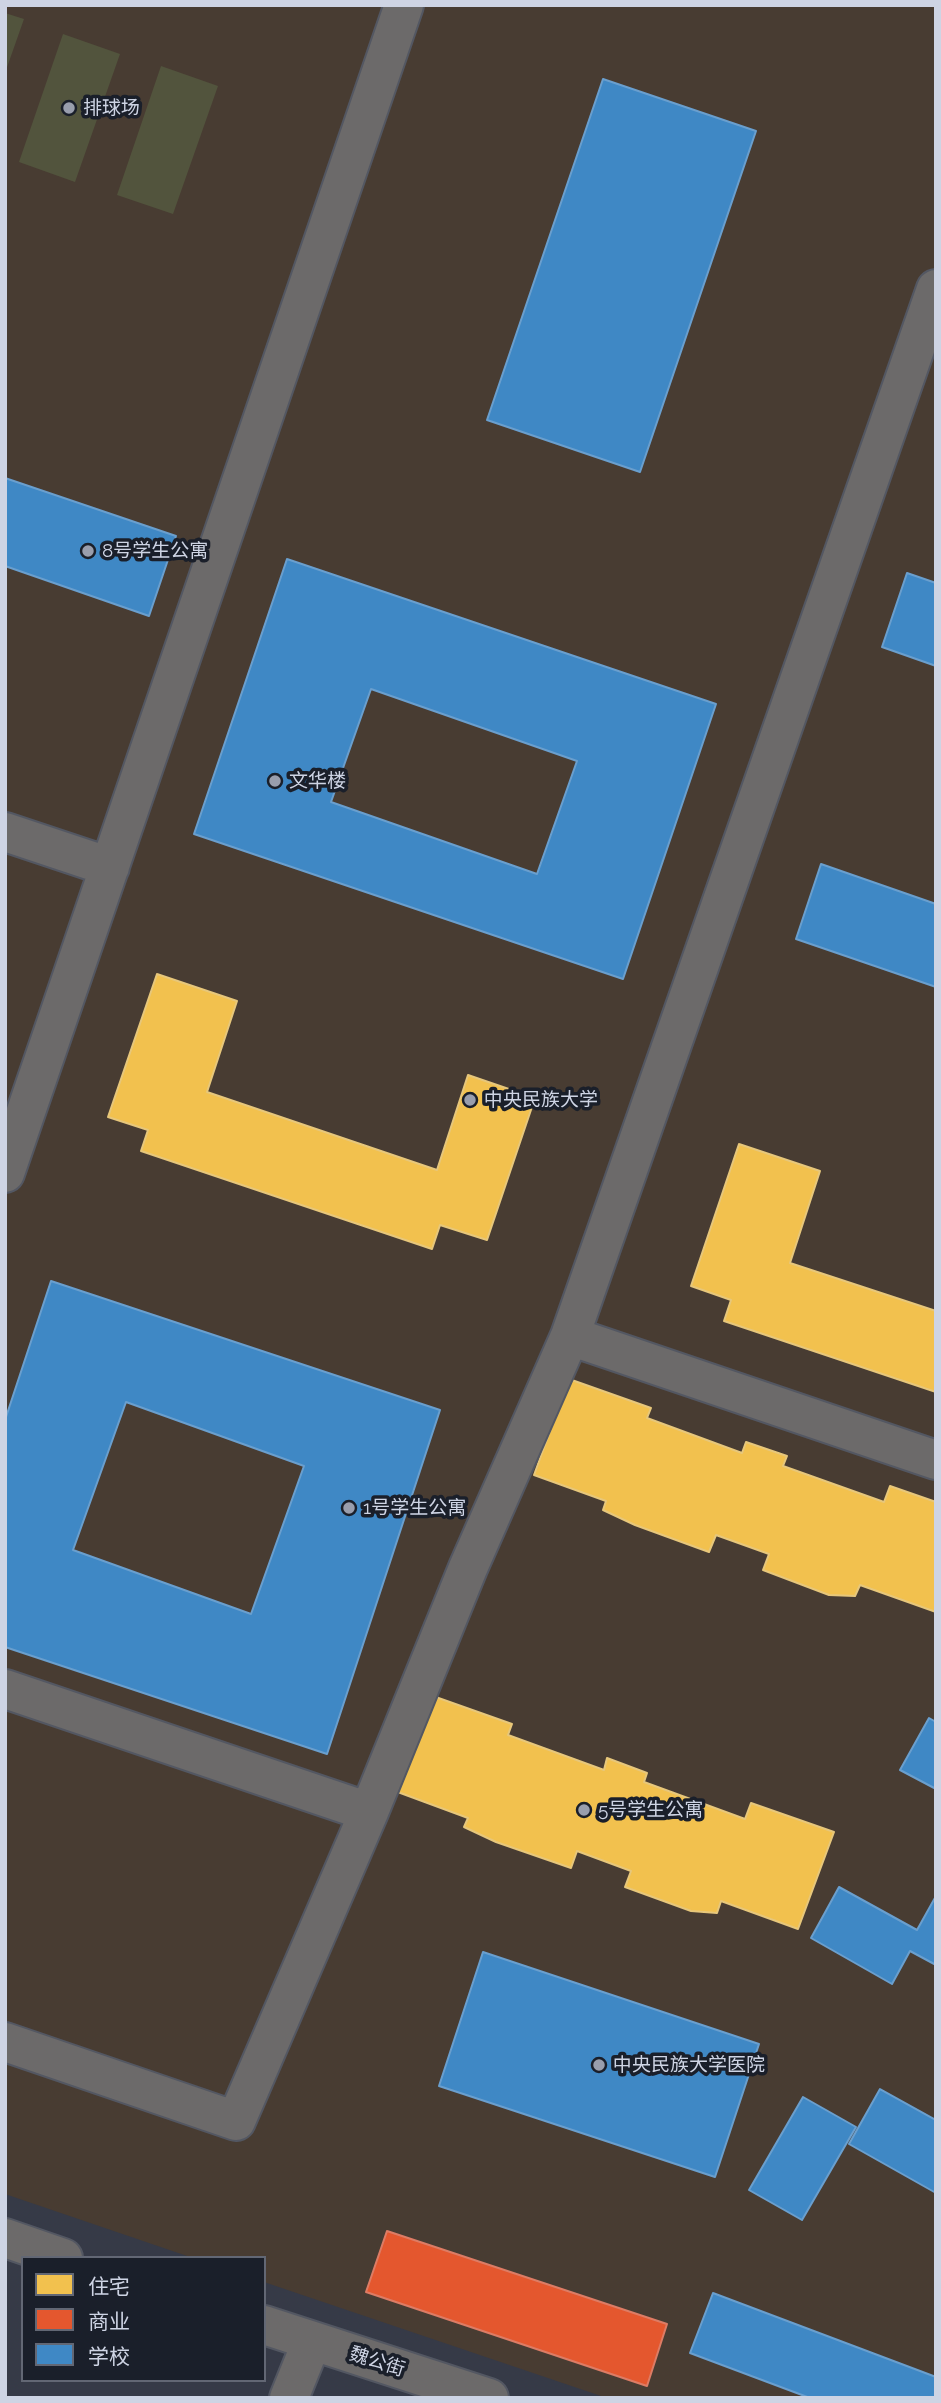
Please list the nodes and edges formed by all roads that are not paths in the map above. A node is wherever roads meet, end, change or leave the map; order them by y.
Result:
1 (404, 5) edge
2 (936, 289) edge
3 (5, 832) edge
4 (110, 867) junction
5 (5, 1173) edge
6 (569, 1336) junction
7 (936, 1460) edge
8 (5, 1689) edge
9 (369, 1812) junction
10 (5, 2042) edge
11 (5, 2238) edge
12 (57, 2256) edge
13 (266, 2326) edge
14 (312, 2341) junction
15 (289, 2398) edge
16 (489, 2398) edge

1 - 4 street
2 - 6 street
3 - 4 street
4 - 5 street
6 - 7 street
6 - 9 street
8 - 9 street
9 - 10 street
11 - 12 street
13 - 14 street, 魏公街
14 - 15 street
14 - 16 street, 魏公街

